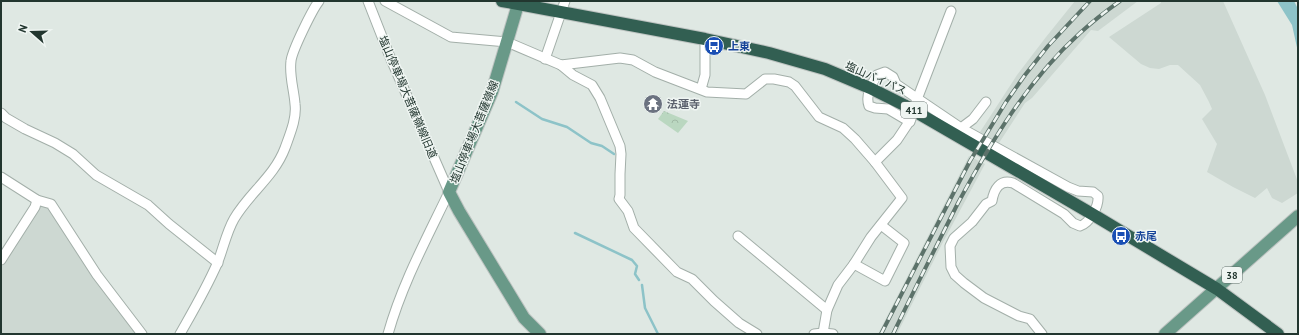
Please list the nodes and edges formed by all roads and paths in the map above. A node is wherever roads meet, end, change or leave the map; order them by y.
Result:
1 (319, 1) edge
2 (368, 1) edge
3 (386, 1) edge
4 (502, 1) edge
5 (519, 2) edge
6 (563, 6) edge
7 (951, 12) dead end
8 (705, 39) junction
9 (507, 42) junction
10 (545, 59) junction
11 (561, 65) junction
12 (870, 88) junction
13 (701, 89) junction
14 (916, 100) junction
15 (986, 102) dead end
16 (1, 113) edge
17 (910, 120) junction
18 (960, 128) junction
19 (876, 162) junction
20 (1, 177) edge
21 (449, 192) junction
22 (37, 200) junction
23 (1092, 214) junction
24 (1298, 216) edge
25 (880, 225) junction
26 (738, 236) dead end
27 (1, 260) edge
28 (218, 263) junction
29 (854, 264) junction
30 (1217, 289) junction
31 (827, 310) junction
32 (818, 333) edge
33 (142, 334) edge
34 (180, 334) edge
35 (388, 334) edge
36 (540, 334) edge
37 (757, 334) edge
38 (833, 334) edge
39 (1042, 334) edge
40 (1165, 334) edge
41 (1278, 334) edge

1 - 28 street
2 - 21 street, 塩山停車場大菩薩嶺線旧道
3 - 9 street
4 - 5 highway, 塩山バイパス / 411
5 - 6 highway, 塩山バイパス / 411
5 - 9 main road, 塩山停車場大菩薩嶺線
6 - 8 highway, 塩山バイパス / 411
6 - 10 street
7 - 14 street
8 - 12 highway, 塩山バイパス / 411
8 - 13 street
9 - 10 street
9 - 21 main road, 塩山停車場大菩薩嶺線
10 - 11 street
11 - 13 street
11 - 37 street
12 - 14 street
12 - 17 street
12 - 23 highway, 塩山バイパス / 411
13 - 19 street
14 - 17 street, bridge
14 - 18 street
15 - 18 street
16 - 28 street
17 - 19 street
18 - 23 street
19 - 25 street
20 - 22 street
21 - 35 street
21 - 36 main road, 塩山停車場大菩薩嶺線
22 - 27 street
22 - 33 street
23 - 30 highway, 塩山バイパス / 411
23 - 39 street
24 - 30 main road, 38
25 - 29 street
25 - 29 street
26 - 31 street
28 - 34 street
29 - 31 street
30 - 40 main road, 38
30 - 41 highway, 塩山バイパス / 411
31 - 32 street
32 - 38 street

